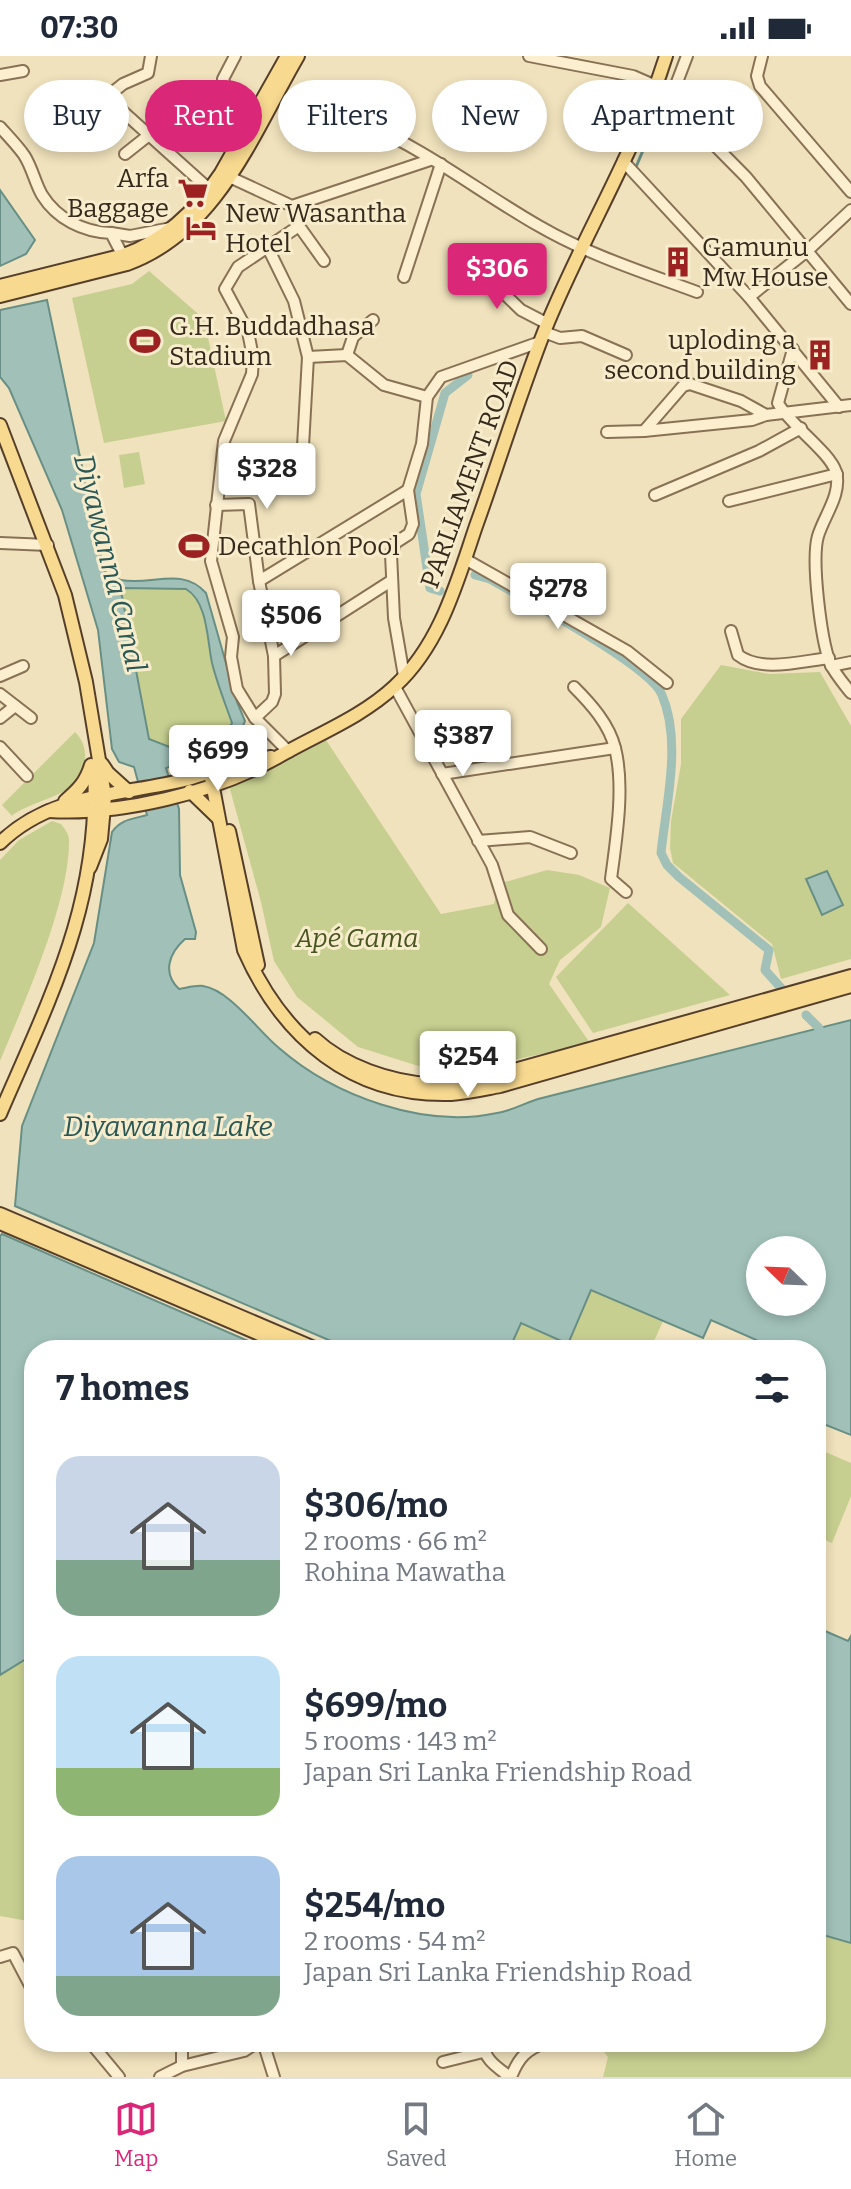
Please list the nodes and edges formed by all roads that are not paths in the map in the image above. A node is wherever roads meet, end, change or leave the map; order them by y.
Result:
1 (151, 56) edge
2 (235, 56) edge
3 (287, 56) edge
4 (298, 56) edge
5 (529, 56) edge
6 (666, 56) edge
7 (687, 56) edge
8 (762, 56) edge
9 (23, 71) dead end
10 (0, 75) edge
11 (223, 80) edge
12 (642, 80) edge
13 (658, 80) edge
14 (678, 80) edge
15 (129, 81) edge
16 (262, 107) edge
17 (262, 109) edge
18 (129, 117) edge
19 (0, 127) edge
20 (145, 131) edge
21 (145, 138) edge
22 (416, 151) edge
23 (168, 152) edge
24 (238, 152) edge
25 (627, 152) edge
26 (722, 152) edge
27 (125, 154) dead end
28 (430, 160) junction
29 (623, 161) junction
30 (441, 164) junction
31 (226, 175) junction
32 (210, 190) junction
33 (851, 192) edge
34 (292, 206) junction
35 (851, 210) edge
36 (299, 226) junction
37 (174, 227) junction
38 (111, 233) junction
39 (268, 248) junction
40 (581, 249) junction
41 (807, 251) junction
42 (125, 259) junction
43 (324, 261) dead end
44 (460, 269) dead end
45 (404, 277) dead end
46 (1, 292) edge
47 (697, 292) dead end
48 (749, 297) junction
49 (851, 304) edge
50 (373, 320) dead end
51 (544, 333) junction
52 (793, 349) junction
53 (347, 355) junction
54 (626, 355) dead end
55 (308, 357) junction
56 (427, 397) junction
57 (845, 406) edge
58 (766, 415) junction
59 (784, 415) junction
60 (0, 425) edge
61 (801, 428) junction
62 (644, 431) junction
63 (607, 432) dead end
64 (302, 464) dead end
65 (837, 474) junction
66 (408, 490) junction
67 (655, 495) dead end
68 (729, 501) dead end
69 (216, 505) junction
70 (0, 543) edge
71 (48, 545) junction
72 (465, 559) junction
73 (259, 581) junction
74 (391, 581) junction
75 (731, 631) dead end
76 (274, 656) junction
77 (830, 662) junction
78 (851, 662) edge
79 (23, 666) dead end
80 (0, 676) edge
81 (404, 676) junction
82 (667, 683) dead end
83 (395, 687) junction
84 (574, 687) dead end
85 (851, 693) edge
86 (0, 694) edge
87 (15, 706) junction
88 (0, 718) edge
89 (31, 718) dead end
90 (255, 718) junction
91 (0, 747) edge
92 (615, 748) junction
93 (284, 754) junction
94 (96, 758) junction
95 (442, 774) junction
96 (27, 776) dead end
97 (215, 777) junction
98 (187, 788) junction
99 (134, 791) junction
100 (100, 796) junction
101 (63, 803) junction
102 (124, 808) junction
103 (49, 811) junction
104 (100, 811) junction
105 (220, 821) junction
106 (101, 839) junction
107 (478, 841) junction
108 (0, 843) edge
109 (571, 853) dead end
110 (90, 867) junction
111 (626, 892) dead end
112 (541, 949) dead end
113 (851, 976) edge
114 (851, 986) edge
115 (0, 1114) edge
116 (0, 1214) edge
117 (0, 1223) edge
118 (274, 1340) edge
119 (296, 1340) edge
120 (0, 1957) edge
121 (24, 1967) edge
122 (98, 2052) edge
123 (182, 2052) edge
124 (240, 2052) edge
125 (265, 2052) edge
126 (470, 2052) edge
127 (486, 2052) edge
128 (524, 2052) edge
129 (443, 2062) dead end
130 (182, 2066) junction
131 (119, 2077) edge
132 (160, 2077) edge
133 (274, 2077) edge
134 (510, 2077) edge

1 - 15 street
2 - 11 street
3 - 16 main road
4 - 17 main road
5 - 12 street
6 - 13 main road, PARLIAMENT ROAD
7 - 14 street
8 - 33 street
9 - 10 street
18 - 20 street
19 - 38 street
21 - 27 street
22 - 28 street
23 - 32 street
24 - 31 main road
25 - 29 main road, PARLIAMENT ROAD
26 - 41 street
28 - 30 street
28 - 34 street
29 - 40 main road, PARLIAMENT ROAD
29 - 48 street
30 - 40 street
30 - 45 street
31 - 32 main road
31 - 34 street
31 - 42 main road
32 - 37 main road
34 - 36 street
35 - 41 street
36 - 39 street
36 - 43 street
37 - 38 street
37 - 42 main road
38 - 42 street
39 - 55 street
39 - 69 street
40 - 47 street
40 - 51 main road, PARLIAMENT ROAD
41 - 48 street
41 - 49 street
42 - 46 main road
44 - 51 street
48 - 52 street
50 - 53 street
51 - 54 street
51 - 56 street
51 - 72 main road, PARLIAMENT ROAD
52 - 57 street
52 - 59 street
53 - 55 street
53 - 56 street
55 - 64 street
56 - 66 street
57 - 59 street
58 - 59 street
58 - 62 street
58 - 62 street
59 - 61 street
60 - 71 main road
61 - 65 street
61 - 67 street
62 - 63 street
65 - 68 street
65 - 77 street
66 - 73 street
66 - 74 street
69 - 73 street
69 - 90 street
70 - 71 street
71 - 94 main road
72 - 81 main road, PARLIAMENT ROAD
72 - 82 street
73 - 76 street
74 - 76 street
74 - 81 street
75 - 77 street
76 - 90 street
77 - 78 street
77 - 85 street
79 - 80 street
81 - 83 main road, PARLIAMENT ROAD
83 - 93 main road, PARLIAMENT ROAD
83 - 95 street
84 - 92 street
86 - 87 street
87 - 88 street
87 - 89 street
90 - 93 street
91 - 96 street
92 - 95 street
92 - 111 street
93 - 97 main road, PARLIAMENT ROAD
94 - 99 main road
94 - 100 main road
94 - 101 main road
95 - 107 street
97 - 98 main road, PARLIAMENT ROAD
97 - 105 main road
97 - 113 main road
98 - 99 main road, PARLIAMENT ROAD
98 - 102 main road, PARLIAMENT ROAD
98 - 105 main road
99 - 100 main road, PARLIAMENT ROAD
100 - 101 main road, PARLIAMENT ROAD
100 - 104 main road
101 - 103 main road, PARLIAMENT ROAD
102 - 104 main road, PARLIAMENT ROAD
102 - 106 main road
103 - 104 main road, PARLIAMENT ROAD
103 - 108 main road, PARLIAMENT ROAD
104 - 106 main road
104 - 110 main road
105 - 114 main road
106 - 110 main road
107 - 109 street
107 - 112 street
110 - 115 main road
116 - 119 main road
117 - 118 main road
120 - 121 street
122 - 131 street
123 - 130 street
124 - 130 street
125 - 133 street
126 - 129 street
127 - 134 street
128 - 134 street
130 - 132 street

